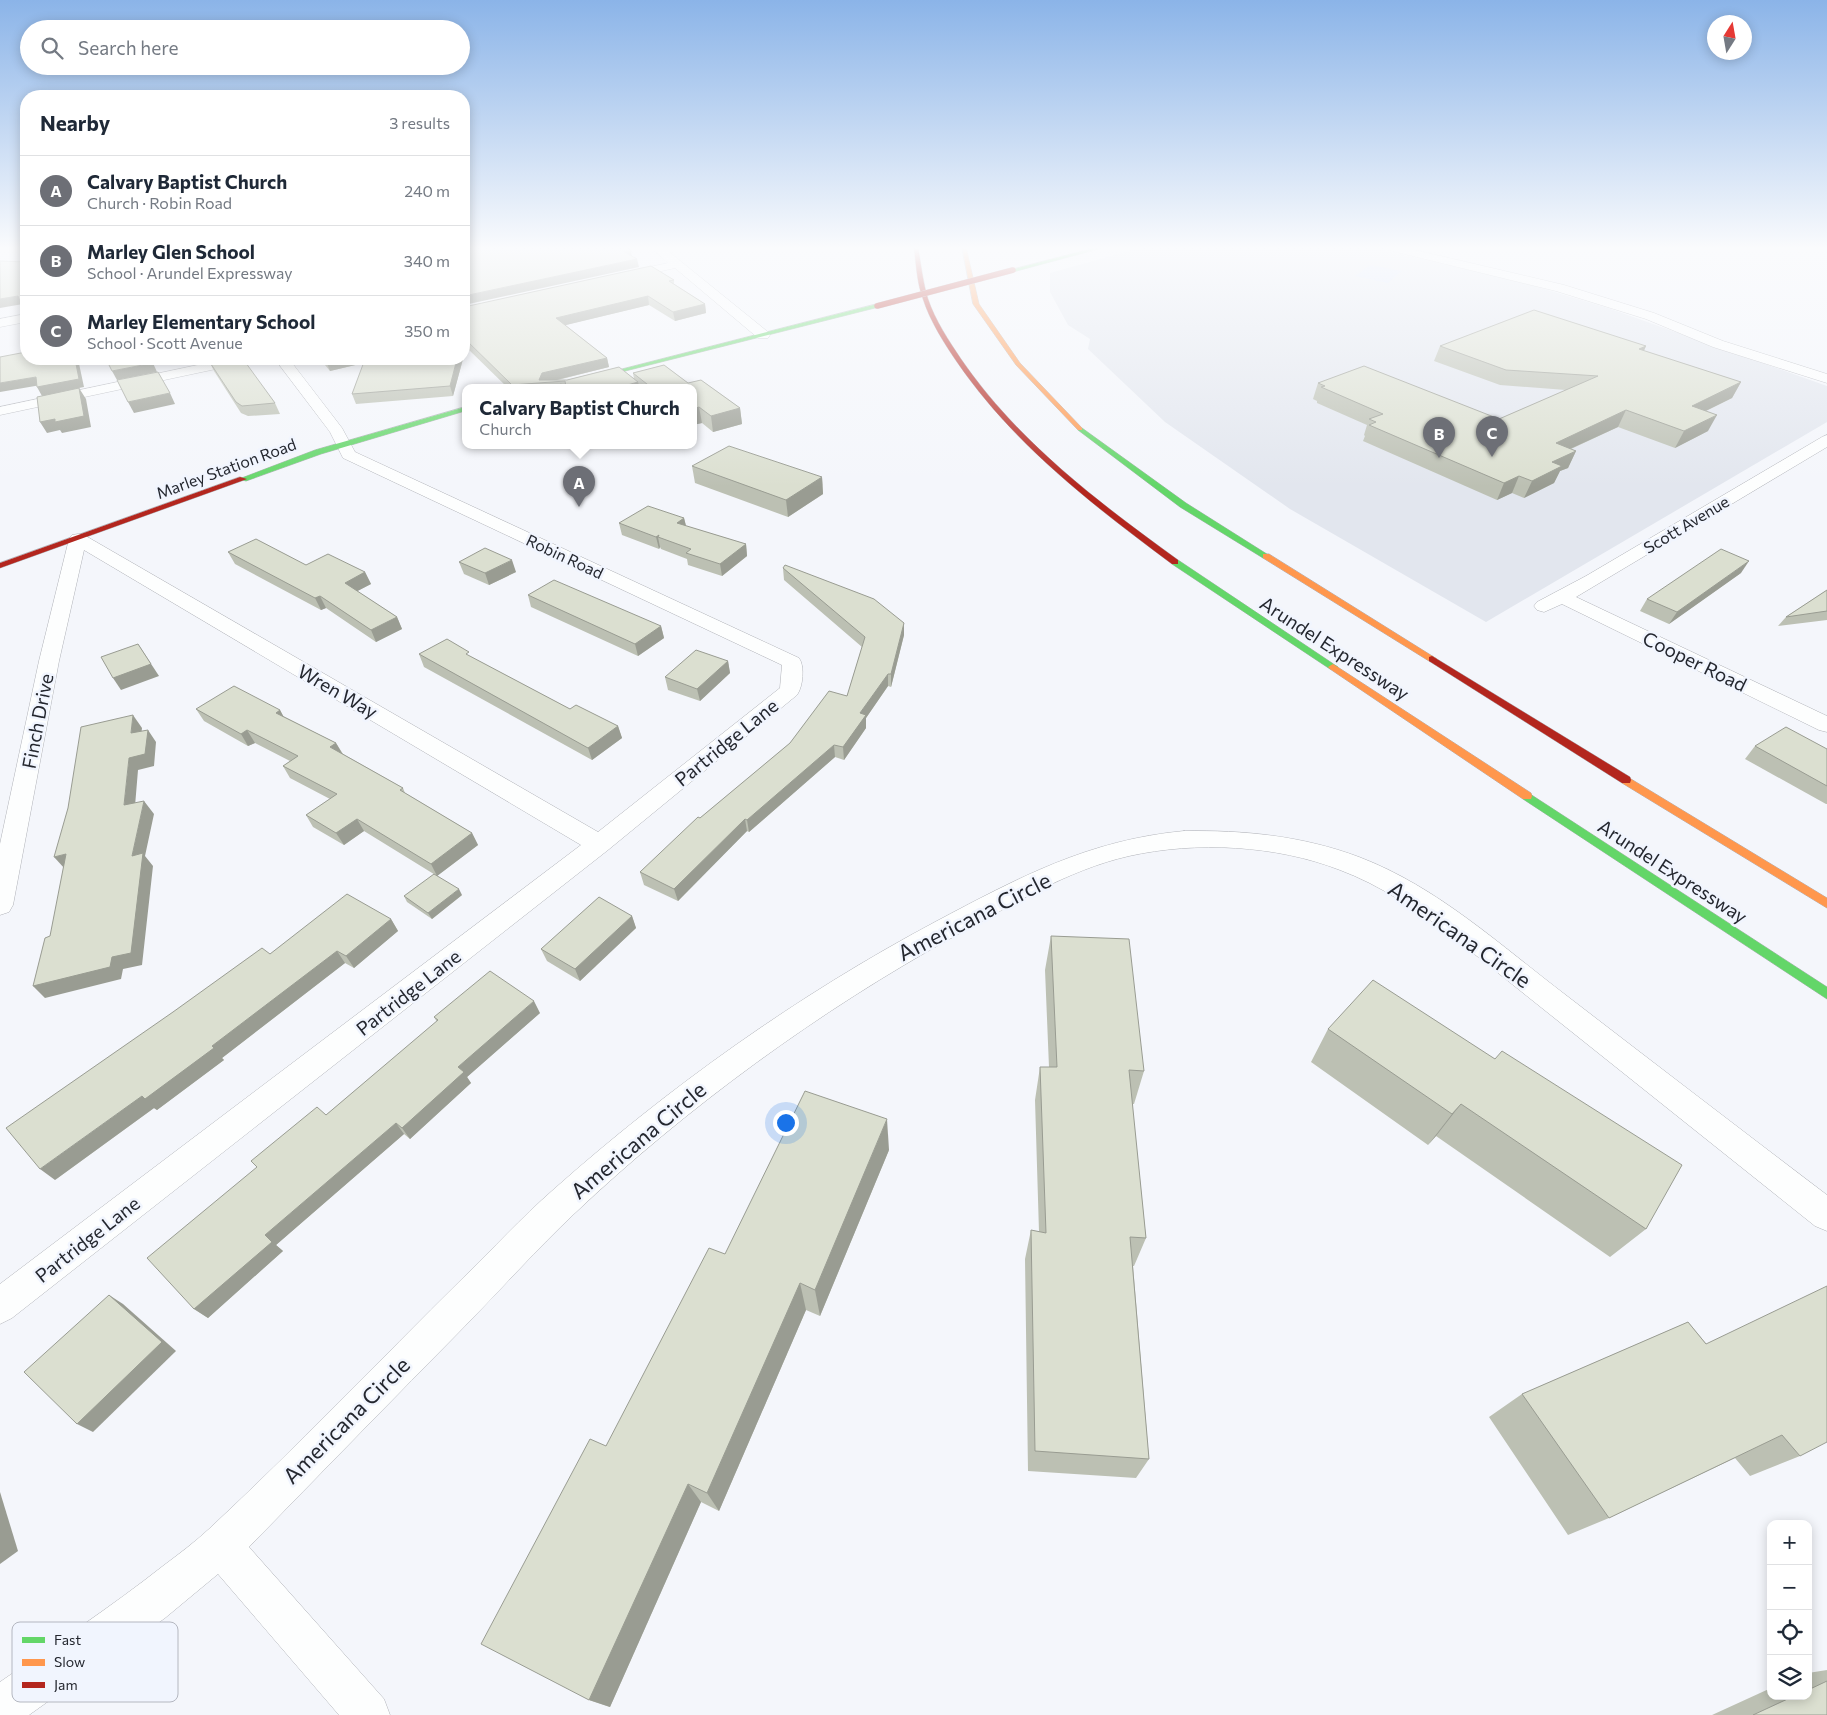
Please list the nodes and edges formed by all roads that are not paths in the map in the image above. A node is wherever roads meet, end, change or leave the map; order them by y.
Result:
1 (753, 327) edge
2 (794, 327) edge
3 (939, 327) edge
4 (992, 327) edge
5 (1677, 327) edge
6 (763, 335) junction
7 (216, 365) edge
8 (287, 365) edge
9 (1827, 379) edge
10 (567, 384) edge
11 (462, 410) edge
12 (0, 411) edge
13 (1827, 440) edge
14 (344, 444) junction
15 (78, 539) junction
16 (0, 566) edge
17 (1553, 601) joint
18 (792, 662) joint
19 (1827, 725) edge
20 (599, 844) junction
21 (1827, 904) edge
22 (0, 905) edge
23 (1827, 994) edge
24 (1827, 1215) edge
25 (0, 1306) edge
26 (221, 1546) junction
27 (123, 1622) edge
28 (12, 1701) edge
29 (0, 1709) edge
30 (368, 1715) edge

1 - 6 street
2 - 6 main road, bridge
3 - 23 main road, Arundel Expressway
4 - 21 main road
5 - 9 street
6 - 10 main road
7 - 12 street
8 - 14 street, Robin Road
11 - 14 main road, Marley Station Road
13 - 17 street, Scott Avenue
14 - 15 main road, Marley Station Road
14 - 18 street, Robin Road
15 - 16 main road, Marley Station Road
15 - 20 street, Wren Way
15 - 22 street, Finch Drive
17 - 19 street, Cooper Road
18 - 20 street, Partridge Lane
20 - 25 street, Partridge Lane
24 - 26 street, Americana Circle
26 - 27 street, Americana Circle
26 - 30 street
28 - 29 street, Americana Circle

